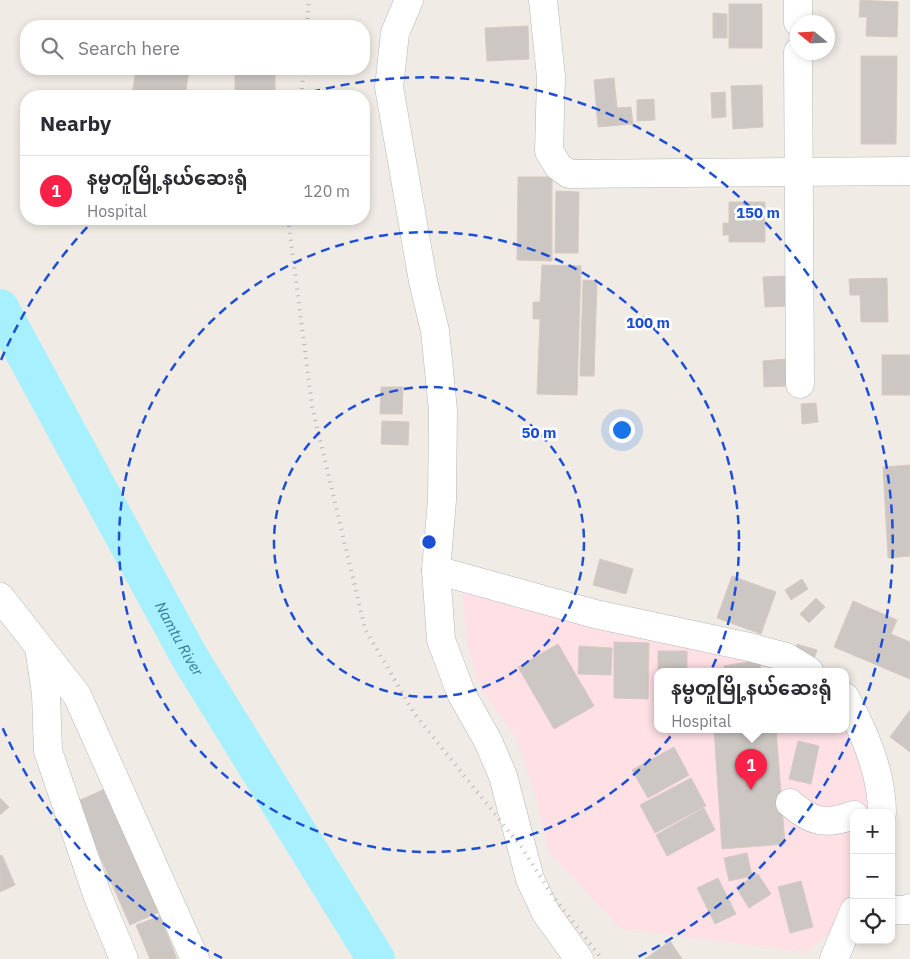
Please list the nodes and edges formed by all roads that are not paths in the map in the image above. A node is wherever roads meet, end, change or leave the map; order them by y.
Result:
1 (409, 0) edge
2 (543, 0) edge
3 (798, 0) edge
4 (798, 15) edge
5 (798, 60) edge
6 (910, 171) edge
7 (799, 172) junction
8 (800, 384) dead end
9 (436, 570) junction
10 (0, 597) edge
11 (39, 646) junction
12 (804, 668) edge
13 (849, 706) edge
14 (790, 803) dead end
15 (882, 805) edge
16 (850, 816) edge
17 (910, 908) edge
18 (895, 910) edge
19 (850, 921) edge
20 (124, 959) edge
21 (196, 959) edge
22 (579, 959) edge
23 (834, 959) edge

1 - 9 street
2 - 7 street
3 - 4 street
5 - 7 street
6 - 7 street
7 - 8 street
9 - 12 street
9 - 22 street
10 - 11 street
11 - 20 street
11 - 21 street
13 - 15 street
14 - 16 street
17 - 18 street
19 - 23 street

